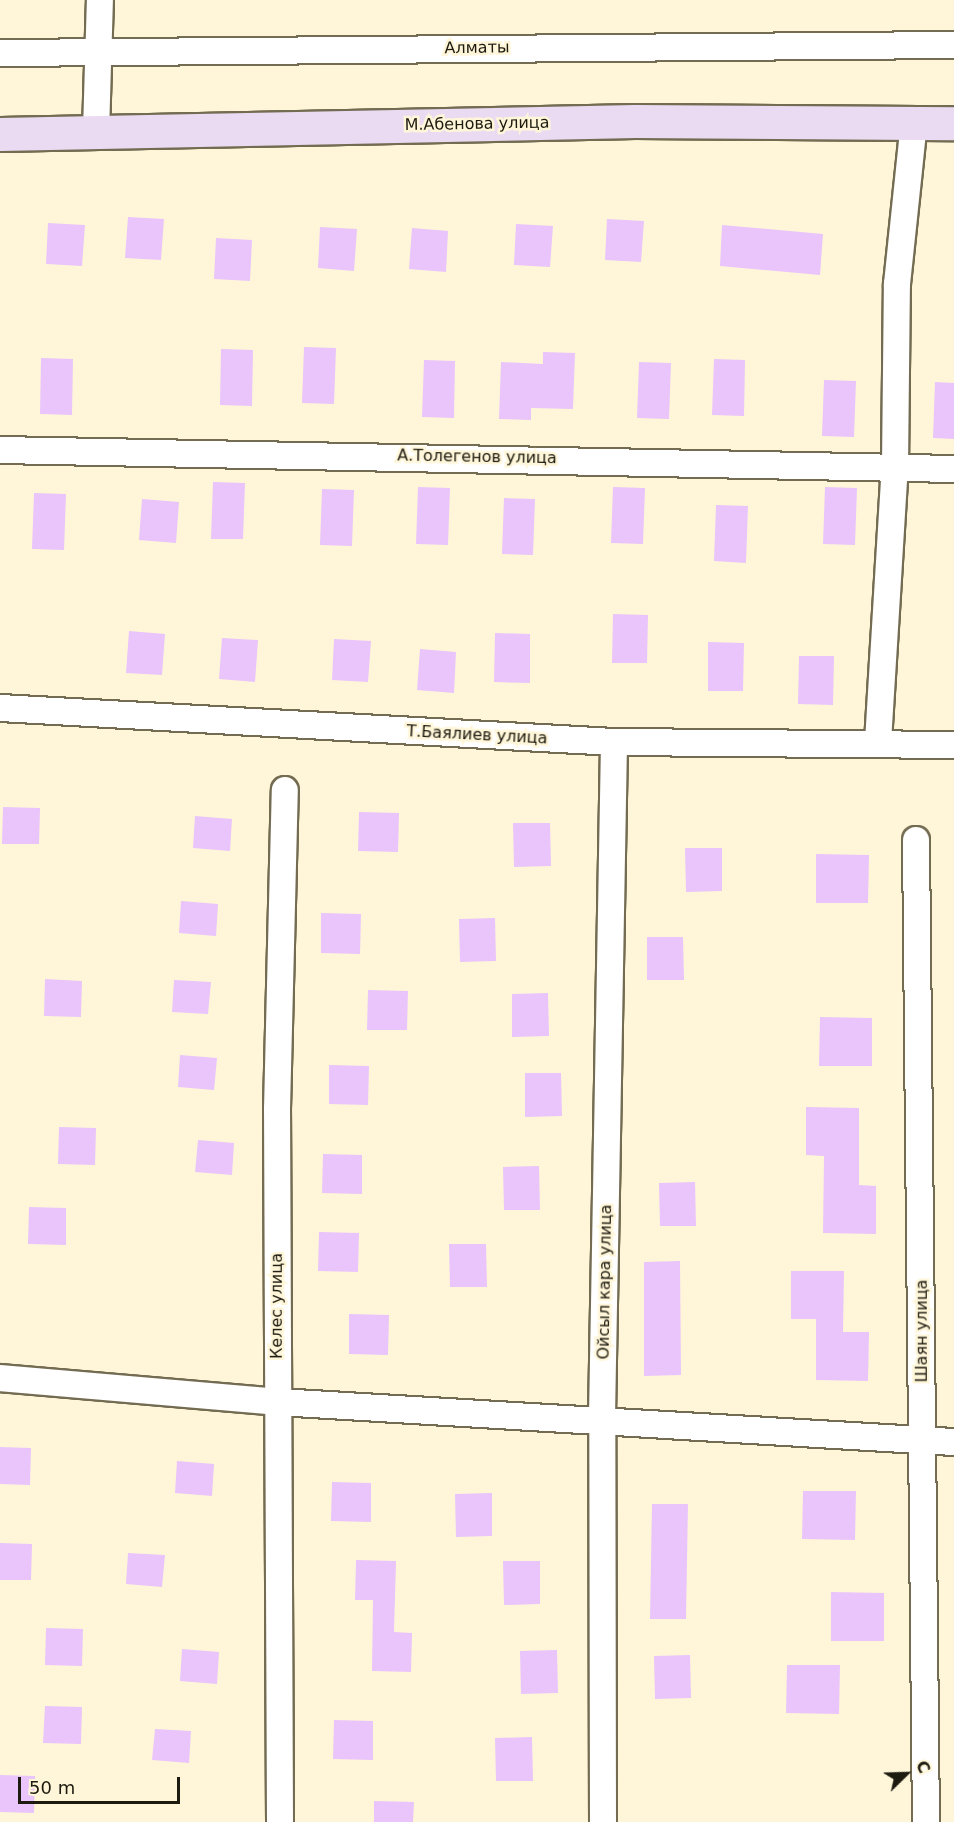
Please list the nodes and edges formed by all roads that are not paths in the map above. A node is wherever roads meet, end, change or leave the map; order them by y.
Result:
1 (100, 0) edge
2 (954, 45) edge
3 (0, 52) edge
4 (98, 52) junction
5 (914, 121) junction
6 (954, 123) edge
7 (96, 132) junction
8 (0, 134) edge
9 (0, 450) edge
10 (895, 467) junction
11 (954, 469) edge
12 (0, 708) edge
13 (614, 742) junction
14 (878, 742) junction
15 (954, 745) edge
16 (285, 790) dead end
17 (916, 840) dead end
18 (0, 1378) edge
19 (278, 1402) junction
20 (602, 1417) junction
21 (923, 1441) junction
22 (954, 1442) edge
23 (280, 1822) edge
24 (603, 1822) edge
25 (926, 1822) edge

1 - 4 street
2 - 4 street, Алматы
3 - 4 street, Алматы
4 - 7 street
5 - 6 main road, М.Абенова улица
5 - 7 main road, М.Абенова улица
5 - 10 street
7 - 8 main road, М.Абенова улица
9 - 10 street, А.Толегенов улица
10 - 11 street, А.Толегенов улица
10 - 14 street
12 - 13 street, Т.Баялиев улица
13 - 14 street, Т.Баялиев улица
13 - 20 street, Ойсыл кара улица
14 - 15 street, Т.Баялиев улица
16 - 19 street, Келес улица
17 - 21 street, Шаян улица
18 - 19 street
19 - 20 street
19 - 23 street, Келес улица
20 - 21 street
20 - 24 street, Ойсыл кара улица
21 - 22 street
21 - 25 street, Шаян улица

